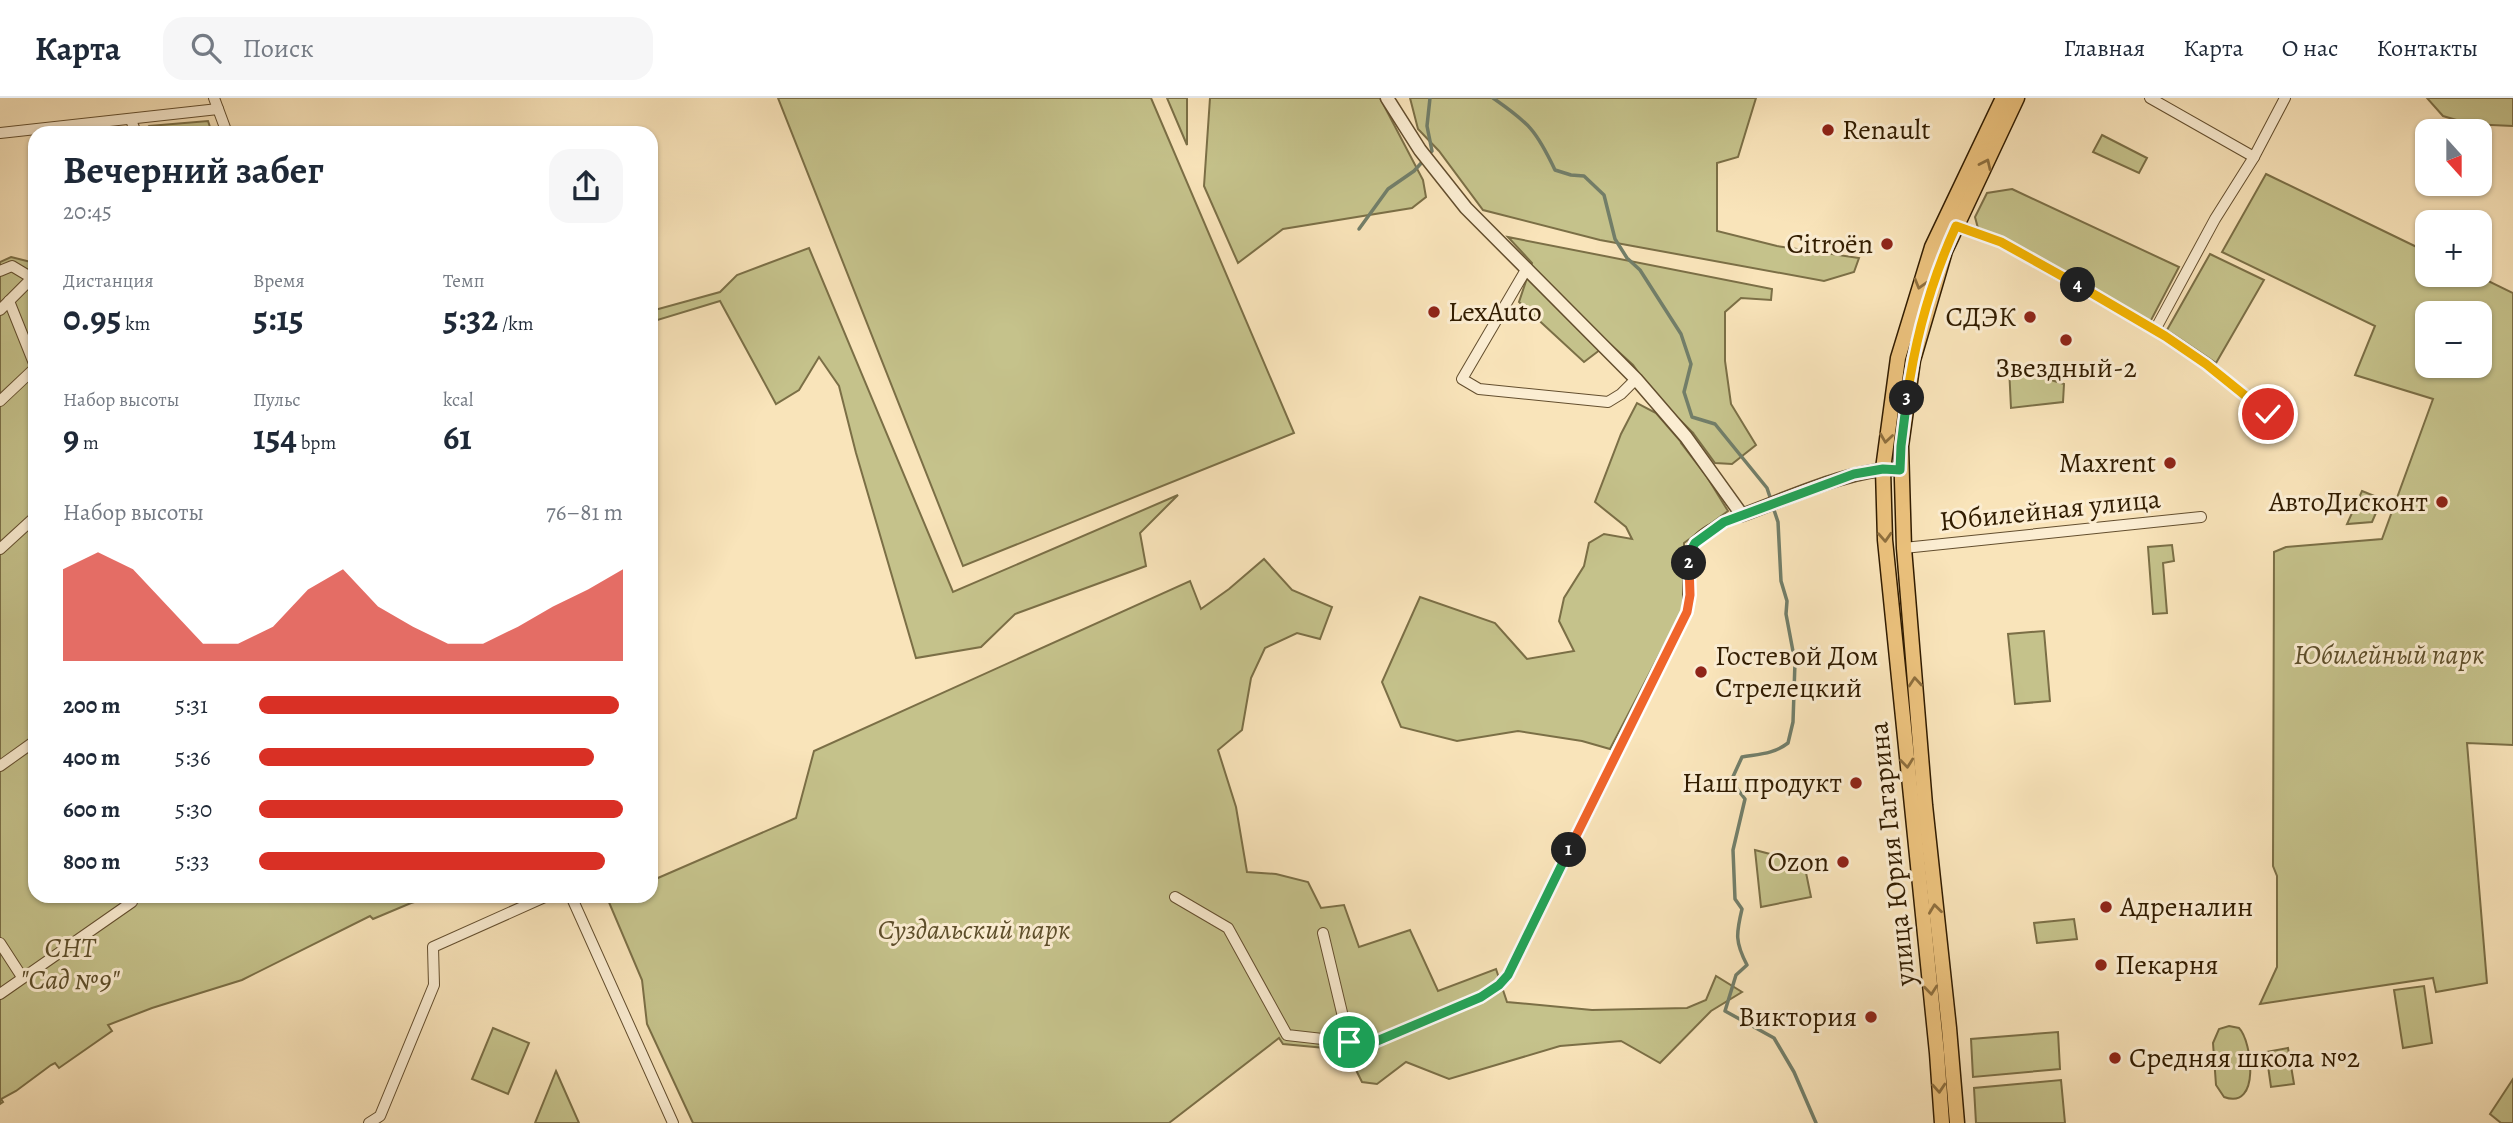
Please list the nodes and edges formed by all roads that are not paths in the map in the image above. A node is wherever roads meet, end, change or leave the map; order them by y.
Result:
1 (1387, 98) edge
2 (2003, 98) edge
3 (2017, 98) edge
4 (2150, 98) edge
5 (2285, 98) edge
6 (216, 103) edge
7 (131, 120) junction
8 (71, 126) edge
9 (133, 126) edge
10 (224, 126) edge
11 (28, 130) edge
12 (0, 133) edge
13 (2255, 157) junction
14 (1950, 223) junction
15 (1527, 268) junction
16 (0, 271) edge
17 (28, 273) edge
18 (28, 282) edge
19 (9, 301) junction
20 (0, 310) edge
21 (2155, 330) junction
22 (28, 349) edge
23 (28, 374) edge
24 (1636, 379) junction
25 (0, 401) edge
26 (2284, 426) dead end
27 (1883, 469) junction
28 (1900, 470) junction
29 (1742, 516) junction
30 (2201, 517) dead end
31 (28, 523) edge
32 (1904, 548) junction
33 (0, 549) edge
34 (28, 746) edge
35 (0, 766) edge
36 (1175, 897) dead end
37 (131, 903) edge
38 (531, 903) edge
39 (574, 903) edge
40 (1323, 933) dead end
41 (0, 943) edge
42 (22, 976) junction
43 (0, 994) edge
44 (1349, 1042) junction
45 (369, 1123) edge
46 (673, 1123) edge
47 (1942, 1123) edge
48 (1957, 1123) edge

1 - 15 street
2 - 14 main road, улица Юрия Гагарина
14 -> 3 main road, улица Юрия Гагарина
4 - 13 street
5 - 13 street
6 - 7 street
6 - 10 street
7 - 8 street
7 - 9 street
11 - 12 street
13 - 21 street
14 - 21 street
14 -> 27 main road, улица Юрия Гагарина
14 - 28 main road, улица Юрия Гагарина
15 - 24 street
15 - 24 street
16 - 17 street
18 - 19 street
19 - 20 street
19 - 22 street
21 - 26 street
23 - 25 street
24 - 29 street
27 - 28 street
27 - 29 street
27 -> 47 main road, улица Юрия Гагарина
28 - 32 main road, улица Юрия Гагарина
29 - 44 street
30 - 32 street, Юбилейная улица
31 - 33 street
48 -> 32 main road, улица Юрия Гагарина
34 - 35 street
36 - 44 street
37 - 42 street
38 - 45 street
39 - 46 street
40 - 44 street
41 - 42 street
42 - 43 street

